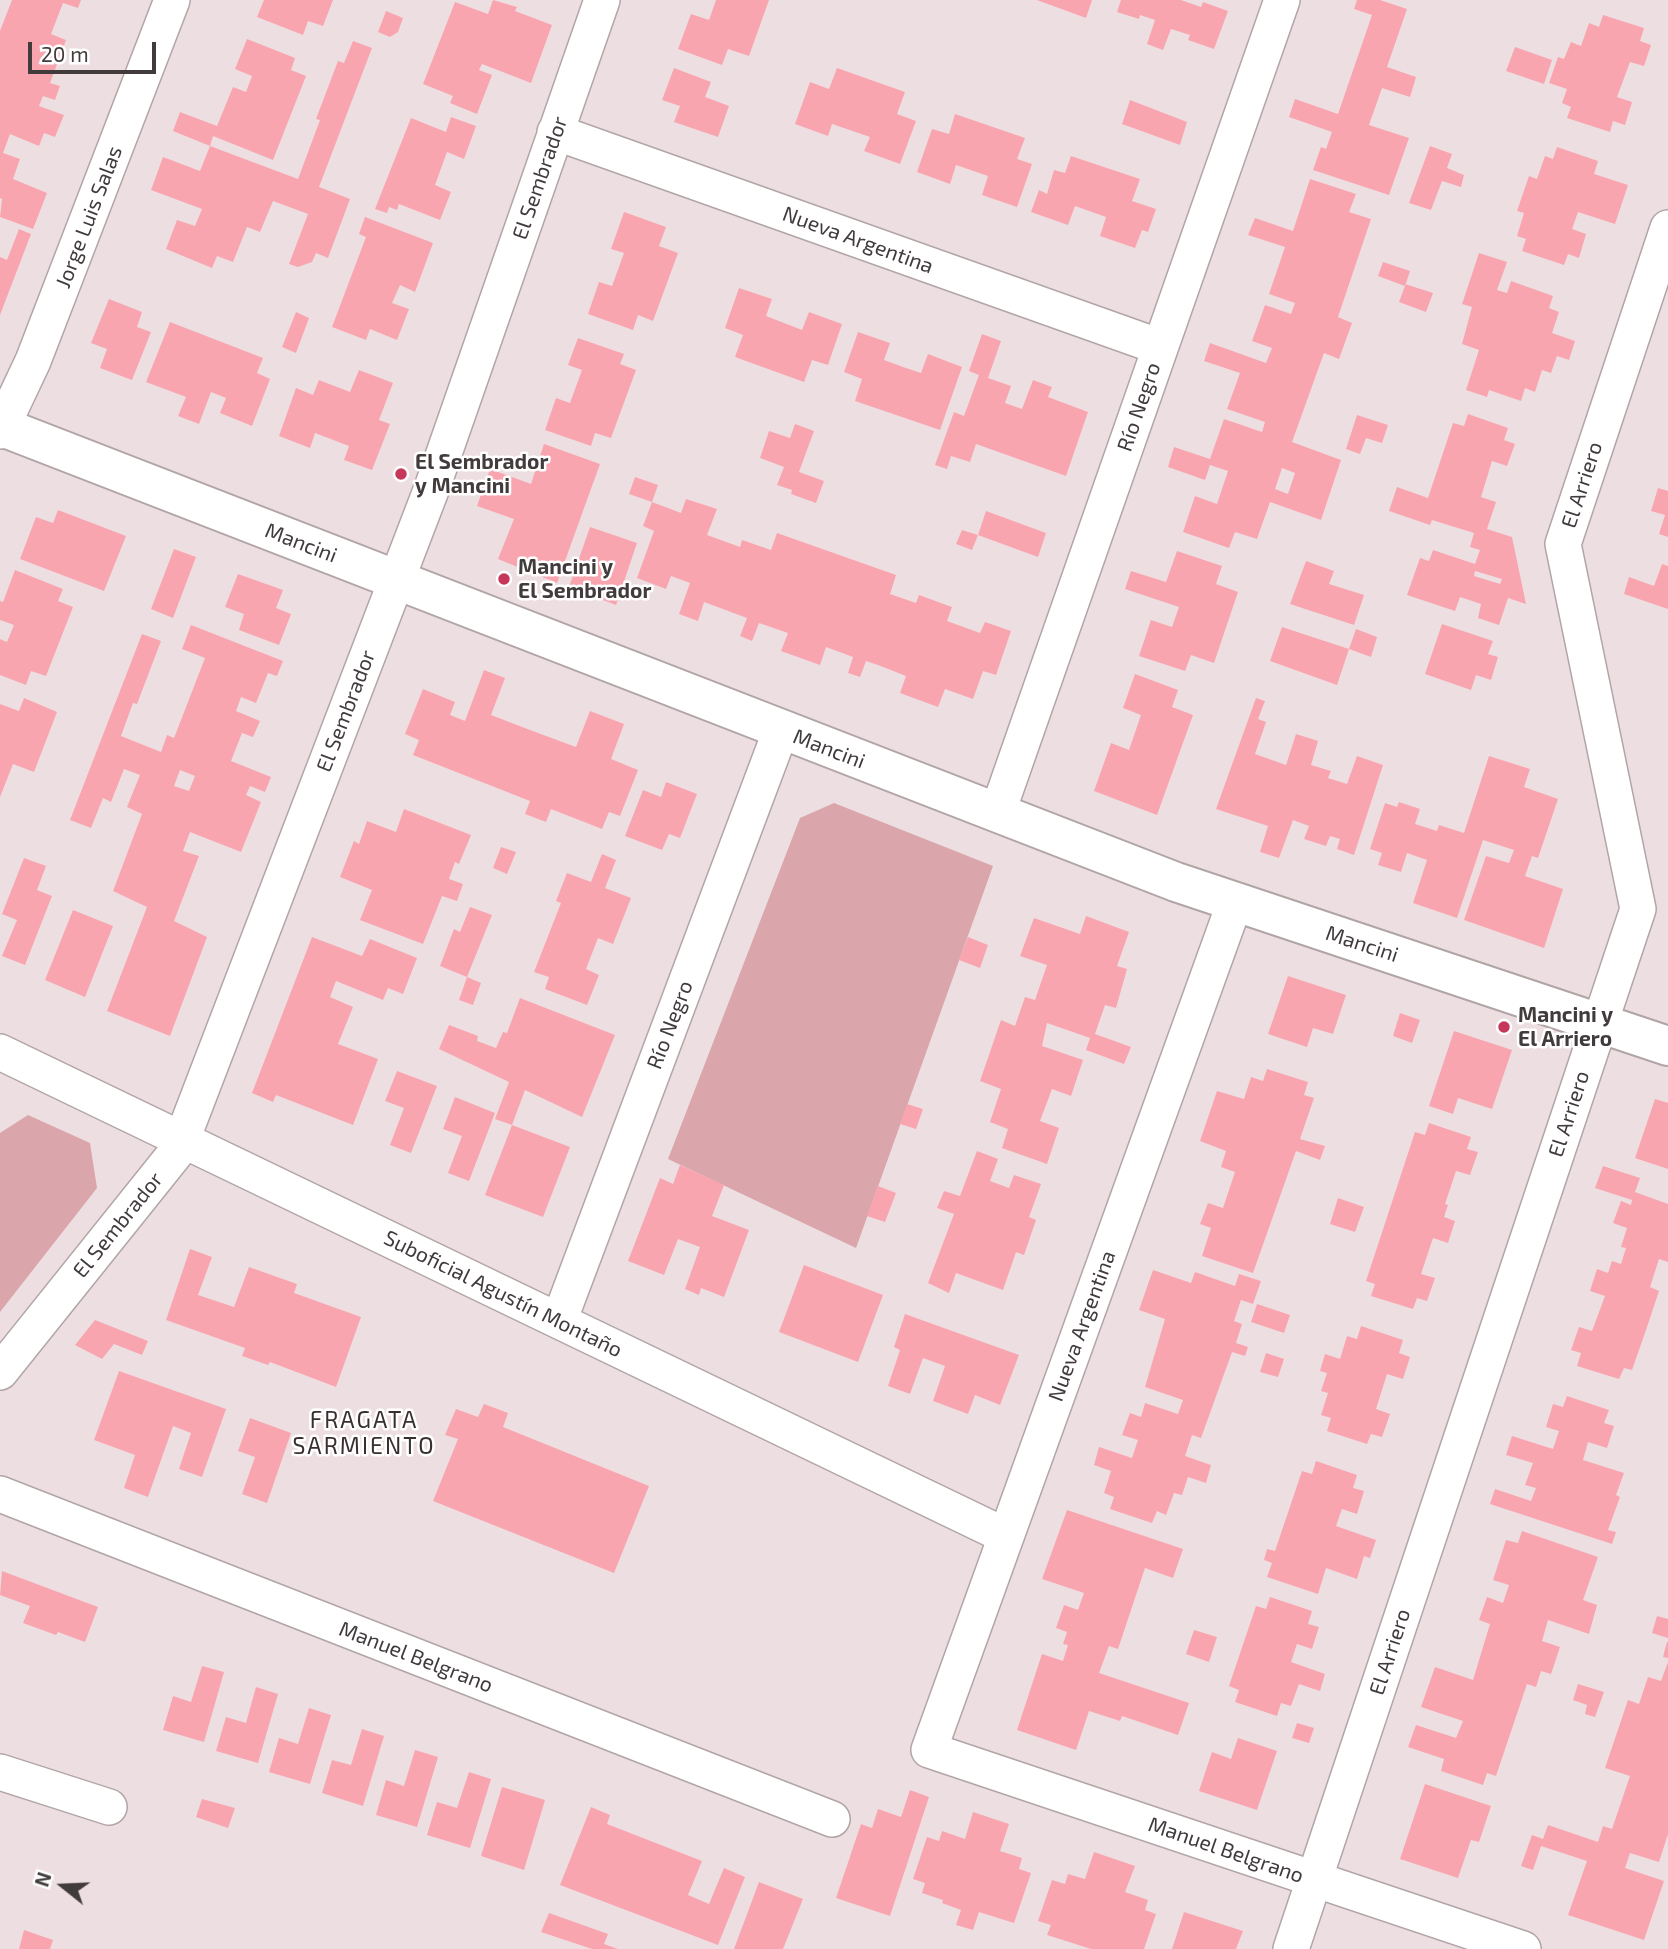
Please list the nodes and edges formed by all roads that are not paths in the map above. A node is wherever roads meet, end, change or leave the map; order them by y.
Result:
1 (172, 0) edge
2 (602, 0) edge
3 (1282, 0) edge
4 (555, 132) junction
5 (1668, 228) edge
6 (1160, 347) junction
7 (1, 428) edge
8 (396, 580) junction
9 (781, 730) junction
10 (997, 814) junction
11 (1235, 902) junction
12 (1600, 1023) junction
13 (1668, 1046) edge
14 (0, 1052) edge
15 (181, 1139) junction
16 (559, 1321) junction
17 (0, 1372) edge
18 (0, 1494) edge
19 (1006, 1536) junction
20 (929, 1750) joint
21 (0, 1772) edge
22 (109, 1807) dead end
23 (832, 1819) dead end
24 (1314, 1879) junction
25 (1291, 1949) edge
26 (1523, 1949) edge

1 - 7 street, Jorge Luis Salas
2 - 4 street, El Sembrador
3 - 6 street, Río Negro
4 - 6 street, Nueva Argentina
4 - 8 street, El Sembrador
5 - 12 street, El Arriero
6 - 10 street, Río Negro
7 - 8 street, Mancini
8 - 9 street, Mancini
8 - 15 street, El Sembrador
9 - 10 street, Mancini
9 - 16 street, Río Negro
10 - 11 street, Mancini
11 - 12 street, Mancini
11 - 19 street, Nueva Argentina
12 - 13 street, Mancini
12 - 24 street, El Arriero
14 - 15 street, Suboficial Agustín Montaño
15 - 16 street, Suboficial Agustín Montaño
15 - 17 street, El Sembrador
16 - 19 street, Suboficial Agustín Montaño
18 - 23 street, Manuel Belgrano
19 - 20 street, Nueva Argentina
20 - 24 street, Manuel Belgrano
21 - 22 street
24 - 25 street, El Arriero
24 - 26 street, Manuel Belgrano

